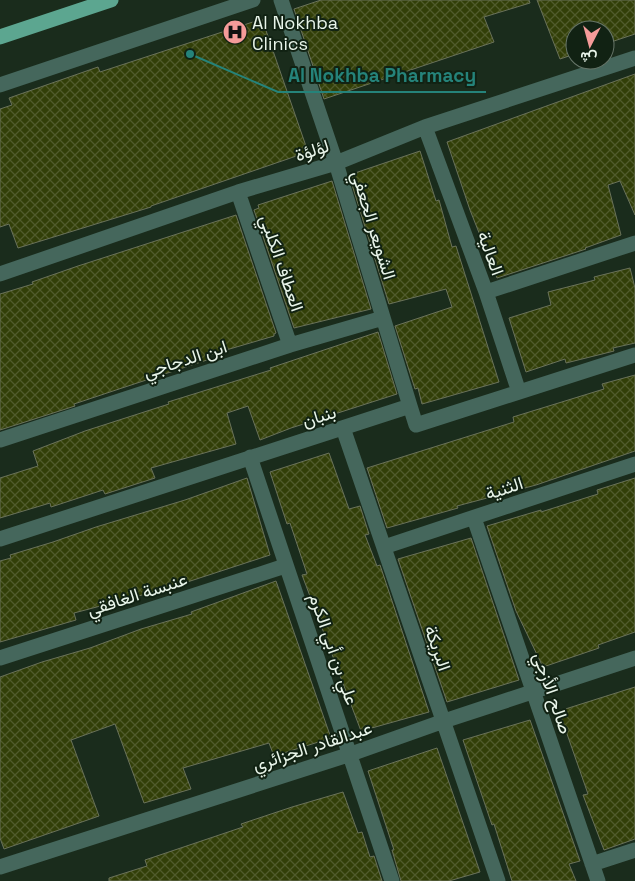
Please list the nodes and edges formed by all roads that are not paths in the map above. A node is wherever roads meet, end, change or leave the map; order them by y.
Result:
1 (111, 0) edge
2 (254, 0) edge
3 (281, 0) edge
4 (0, 37) edge
5 (635, 58) edge
6 (0, 85) edge
7 (425, 127) junction
8 (336, 162) junction
9 (238, 192) junction
10 (635, 243) edge
11 (0, 274) edge
12 (486, 292) junction
13 (383, 318) junction
14 (290, 345) junction
15 (635, 355) edge
16 (519, 392) junction
17 (410, 406) junction
18 (343, 428) junction
19 (0, 440) edge
20 (250, 457) junction
21 (635, 464) edge
22 (474, 518) junction
23 (0, 539) edge
24 (384, 547) junction
25 (285, 566) junction
26 (0, 658) edge
27 (635, 658) edge
28 (532, 692) junction
29 (444, 721) junction
30 (351, 754) junction
31 (635, 850) edge
32 (592, 864) junction
33 (0, 867) edge
34 (392, 881) edge
35 (497, 881) edge
36 (598, 881) edge

1 - 4 main road
2 - 6 street
3 - 8 street, الشويعر الجعفي
5 - 7 street, لؤلؤة
7 - 8 street, لؤلؤة
7 - 12 street, العالية
8 - 9 street, لؤلؤة
8 - 13 street, الشويعر الجعفي
9 - 11 street, لؤلؤة
9 - 14 street, العطاف الكلبي
10 - 12 street
12 - 16 street, العالية
13 - 14 street, ابن الدجاجي
13 - 17 street, الشويعر الجعفي
14 - 19 street, ابن الدجاجي
15 - 16 street
16 - 17 street
17 - 18 street, بنبان
18 - 20 street, بنبان
18 - 24 street, البريكة
20 - 23 street, بنبان
20 - 25 street, علي بن أبي الكرم
21 - 22 street, الثنية
22 - 24 street, الثنية
22 - 28 street, صالح الأزجي
24 - 29 street, البريكة
25 - 26 street, عنبسة الغافقي
25 - 30 street, علي بن أبي الكرم
27 - 28 street, عبدالقادر الجزائري
28 - 29 street, عبدالقادر الجزائري
28 - 32 street, صالح الأزجي
29 - 30 street, عبدالقادر الجزائري
29 - 35 street, البريكة
30 - 33 street, عبدالقادر الجزائري
30 - 34 street, علي بن أبي الكرم
31 - 32 street
32 - 36 street, صالح الأزجي

